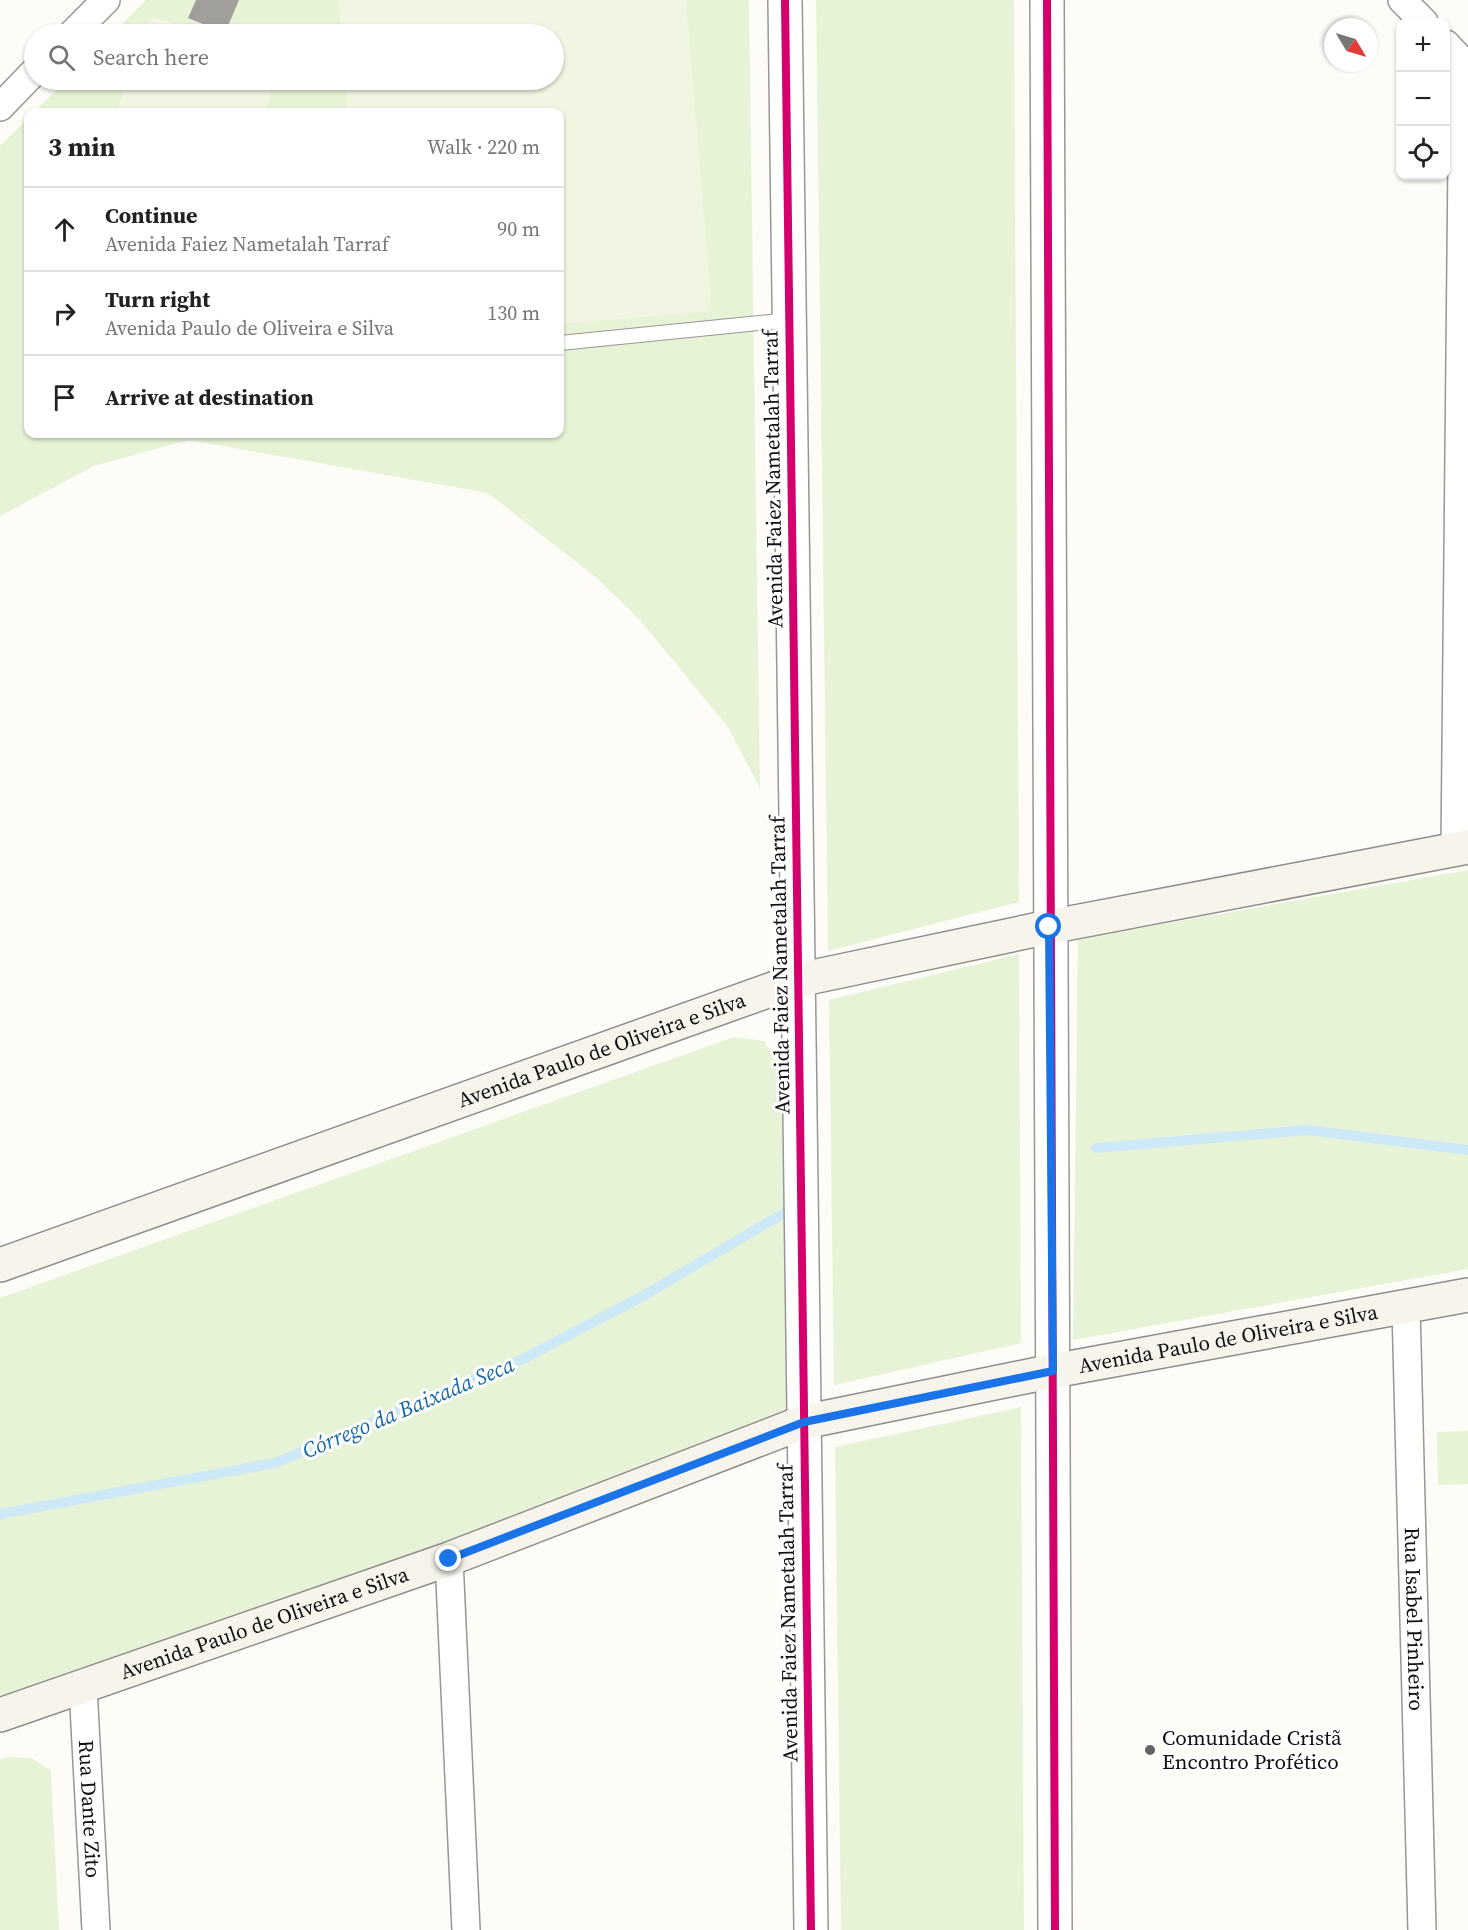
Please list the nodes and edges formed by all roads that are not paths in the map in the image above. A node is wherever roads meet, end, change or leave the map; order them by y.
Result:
1 (106, 0) edge
2 (785, 0) edge
3 (1047, 0) edge
4 (1402, 0) edge
5 (1420, 18) edge
6 (82, 24) edge
7 (1459, 54) edge
8 (24, 82) edge
9 (0, 106) edge
10 (789, 320) junction
11 (564, 343) edge
12 (1462, 848) edge
13 (1049, 927) junction
14 (798, 980) junction
15 (0, 1265) edge
16 (1468, 1295) edge
17 (1406, 1307) junction
18 (1053, 1371) junction
19 (804, 1422) junction
20 (449, 1559) junction
21 (82, 1687) junction
22 (0, 1715) edge
23 (96, 1930) edge
24 (466, 1930) edge
25 (811, 1930) edge
26 (1055, 1930) edge
27 (1422, 1930) edge

1 - 6 street
2 - 10 street, Avenida Faiez Nametalah Tarraf
3 - 13 street
4 - 5 street
7 - 12 street
8 - 9 street
10 - 11 lane
10 - 14 street, Avenida Faiez Nametalah Tarraf
12 - 13 main road, Avenida Paulo de Oliveira e Silva
13 - 14 main road, Avenida Paulo de Oliveira e Silva
13 - 18 street
14 - 15 main road, Avenida Paulo de Oliveira e Silva
14 - 19 street, Avenida Faiez Nametalah Tarraf
16 - 17 main road, Avenida Paulo de Oliveira e Silva
17 - 18 main road, Avenida Paulo de Oliveira e Silva
17 - 27 street, Rua Isabel Pinheiro
18 - 19 main road, Avenida Paulo de Oliveira e Silva
18 - 26 street
19 - 20 main road, Avenida Paulo de Oliveira e Silva
19 - 25 street, Avenida Faiez Nametalah Tarraf
20 - 21 main road, Avenida Paulo de Oliveira e Silva
20 - 24 street
21 - 22 main road, Avenida Paulo de Oliveira e Silva
21 - 23 street, Rua Dante Zito

